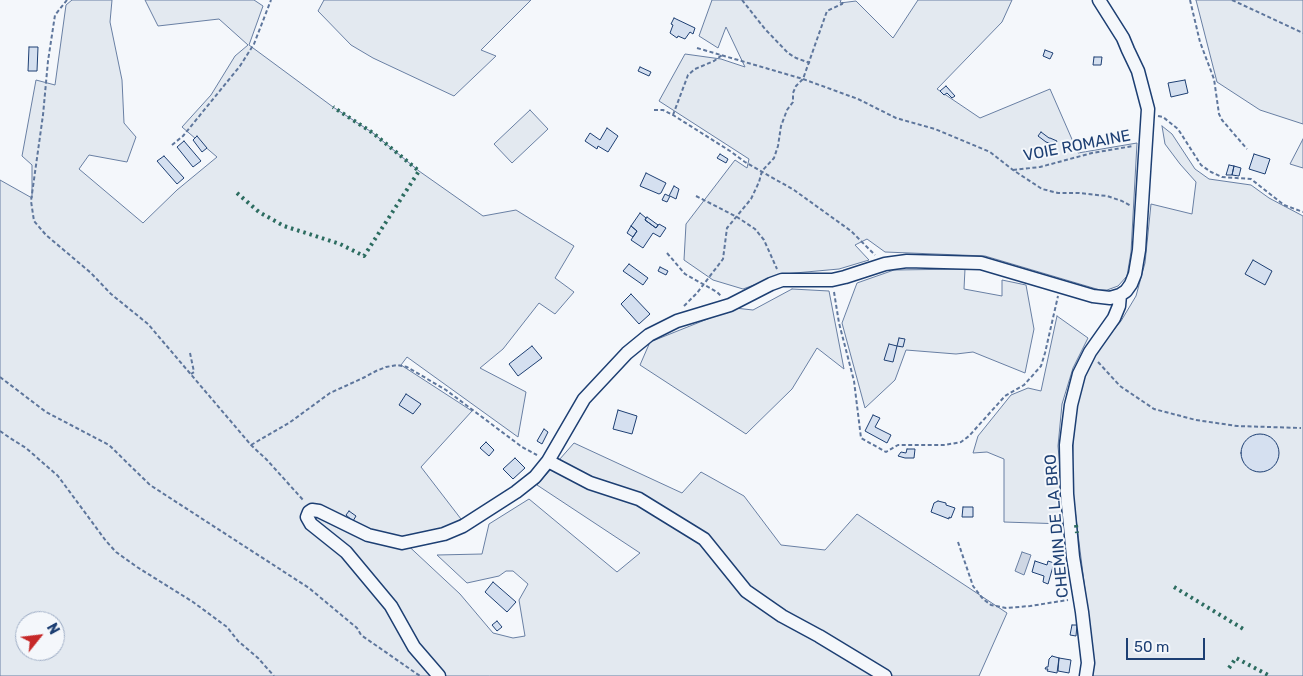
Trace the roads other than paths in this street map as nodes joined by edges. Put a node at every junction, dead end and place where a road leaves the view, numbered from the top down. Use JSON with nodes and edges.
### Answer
{"nodes":[{"id":1,"x":1100,"y":0,"type":"edge"},
{"id":2,"x":1120,"y":295,"type":"junction"},
{"id":3,"x":548,"y":462,"type":"junction"},
{"id":4,"x":439,"y":676,"type":"edge"},
{"id":5,"x":885,"y":676,"type":"edge"},
{"id":6,"x":1086,"y":676,"type":"edge"}],
"edges":[{"from":1,"to":2,"type":"street"},
{"from":2,"to":3,"type":"street"},
{"from":2,"to":6,"type":"street","name":"CHEMIN DE LA BRO"},
{"from":3,"to":4,"type":"street"},
{"from":3,"to":5,"type":"street"}]}
